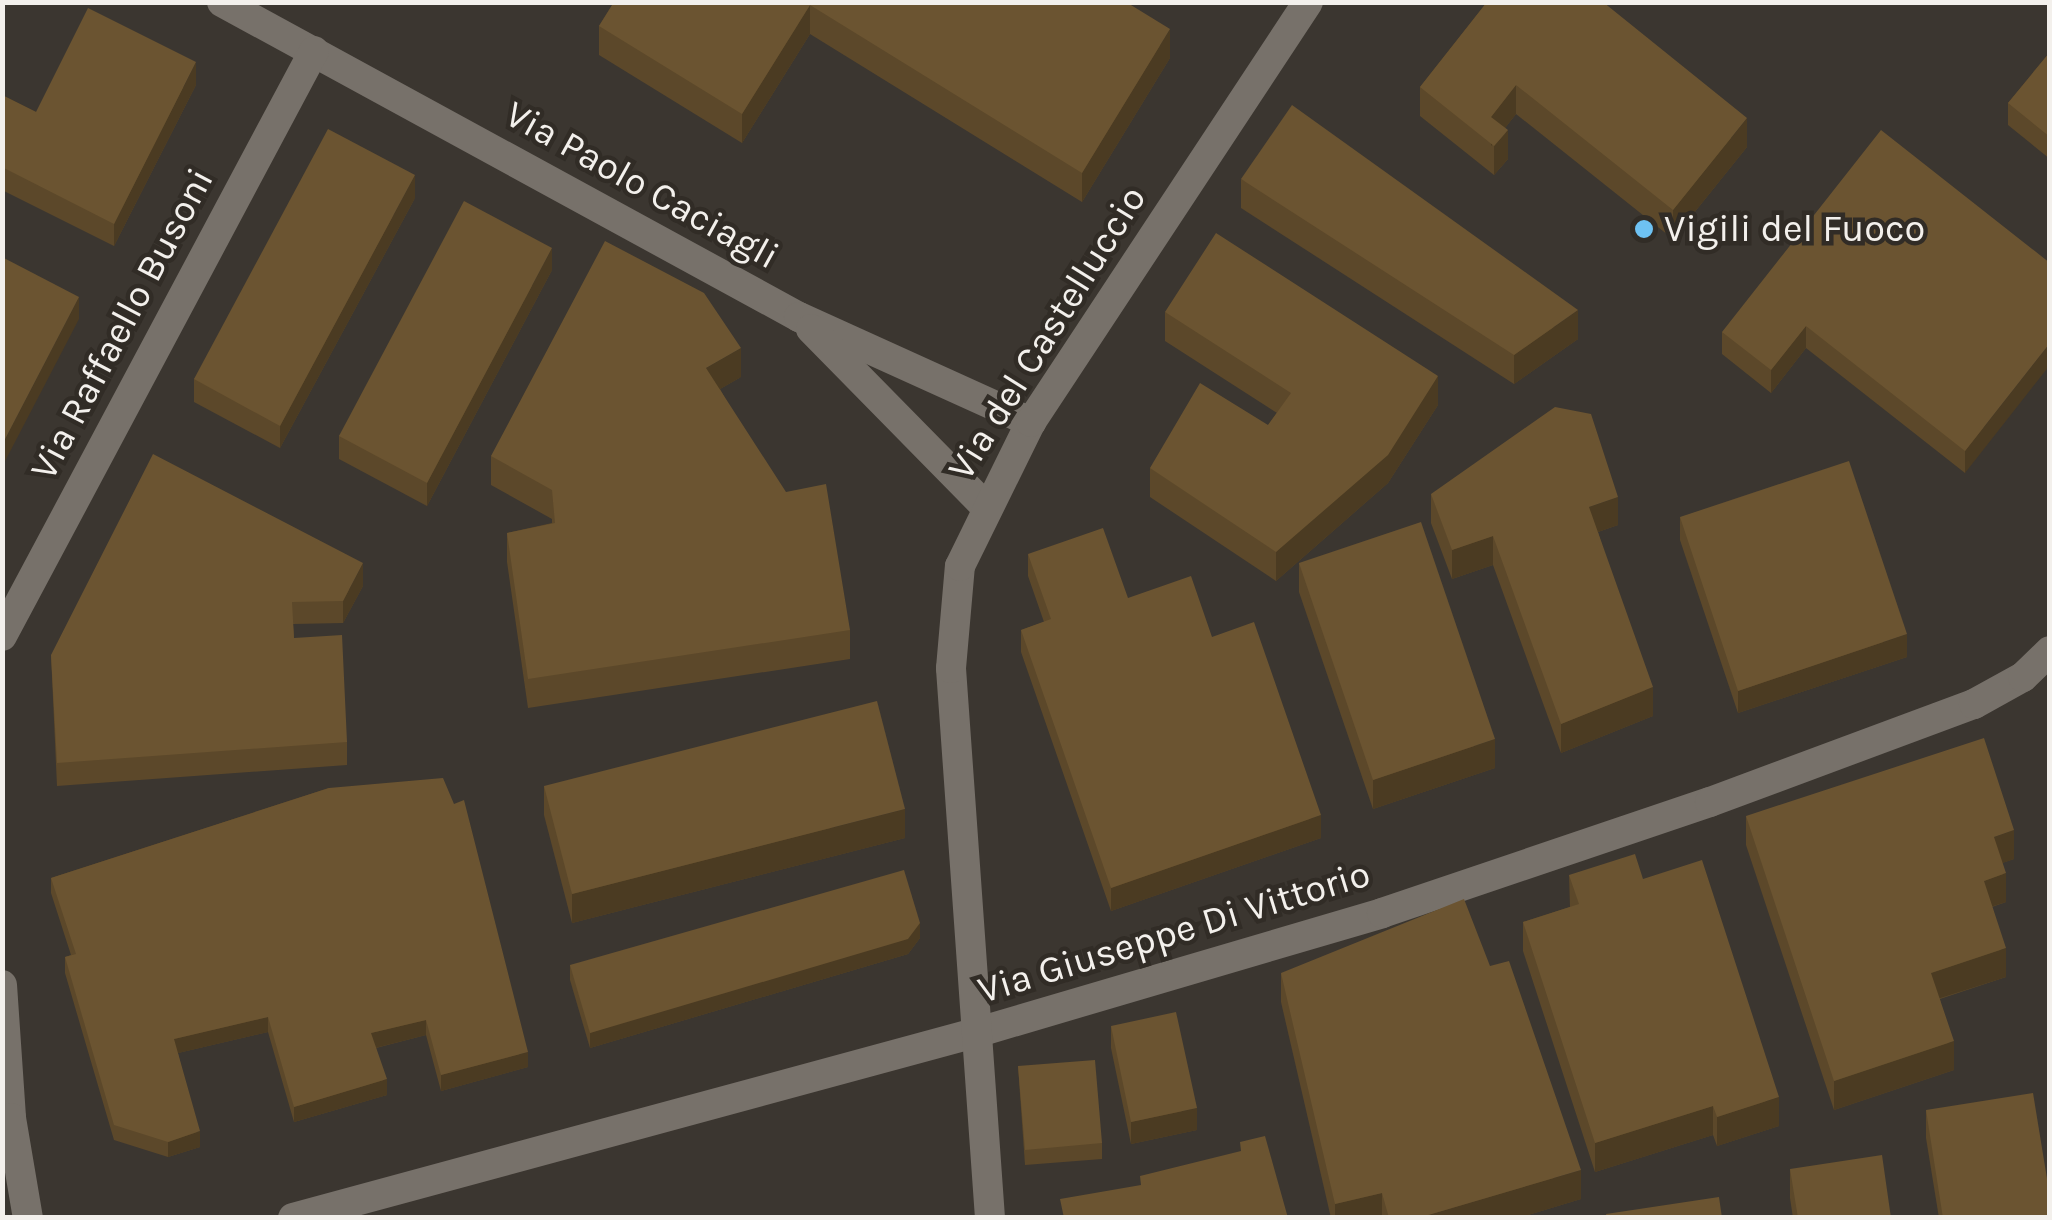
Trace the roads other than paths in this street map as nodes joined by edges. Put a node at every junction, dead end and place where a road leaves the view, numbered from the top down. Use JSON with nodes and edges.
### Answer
{"nodes":[{"id":1,"x":222,"y":2,"type":"edge"},
{"id":2,"x":1301,"y":5,"type":"edge"},
{"id":3,"x":314,"y":52,"type":"junction"},
{"id":4,"x":799,"y":316,"type":"junction"},
{"id":5,"x":1031,"y":422,"type":"junction"},
{"id":6,"x":985,"y":506,"type":"junction"},
{"id":7,"x":2,"y":636,"type":"edge"},
{"id":8,"x":2047,"y":659,"type":"edge"},
{"id":9,"x":2,"y":985,"type":"edge"},
{"id":10,"x":982,"y":1031,"type":"junction"},
{"id":11,"x":28,"y":1218,"type":"edge"},
{"id":12,"x":293,"y":1218,"type":"edge"},
{"id":13,"x":990,"y":1218,"type":"edge"}],
"edges":[{"from":1,"to":3,"type":"street","name":"Via Paolo Caciagli"},
{"from":2,"to":5,"type":"street","name":"Via del Castelluccio"},
{"from":3,"to":4,"type":"street","name":"Via Paolo Caciagli"},
{"from":3,"to":7,"type":"street","name":"Via Raffaello Busoni"},
{"from":4,"to":5,"type":"street","name":"Via Paolo Caciagli"},
{"from":4,"to":6,"type":"street"},
{"from":5,"to":6,"type":"street","name":"Via del Castelluccio"},
{"from":6,"to":10,"type":"street","name":"Via del Castelluccio"},
{"from":8,"to":10,"type":"street","name":"Via Giuseppe Di Vittorio"},
{"from":9,"to":11,"type":"street"},
{"from":10,"to":12,"type":"street","name":"Via Giuseppe Di Vittorio"},
{"from":10,"to":13,"type":"street","name":"Via del Castelluccio"}]}
